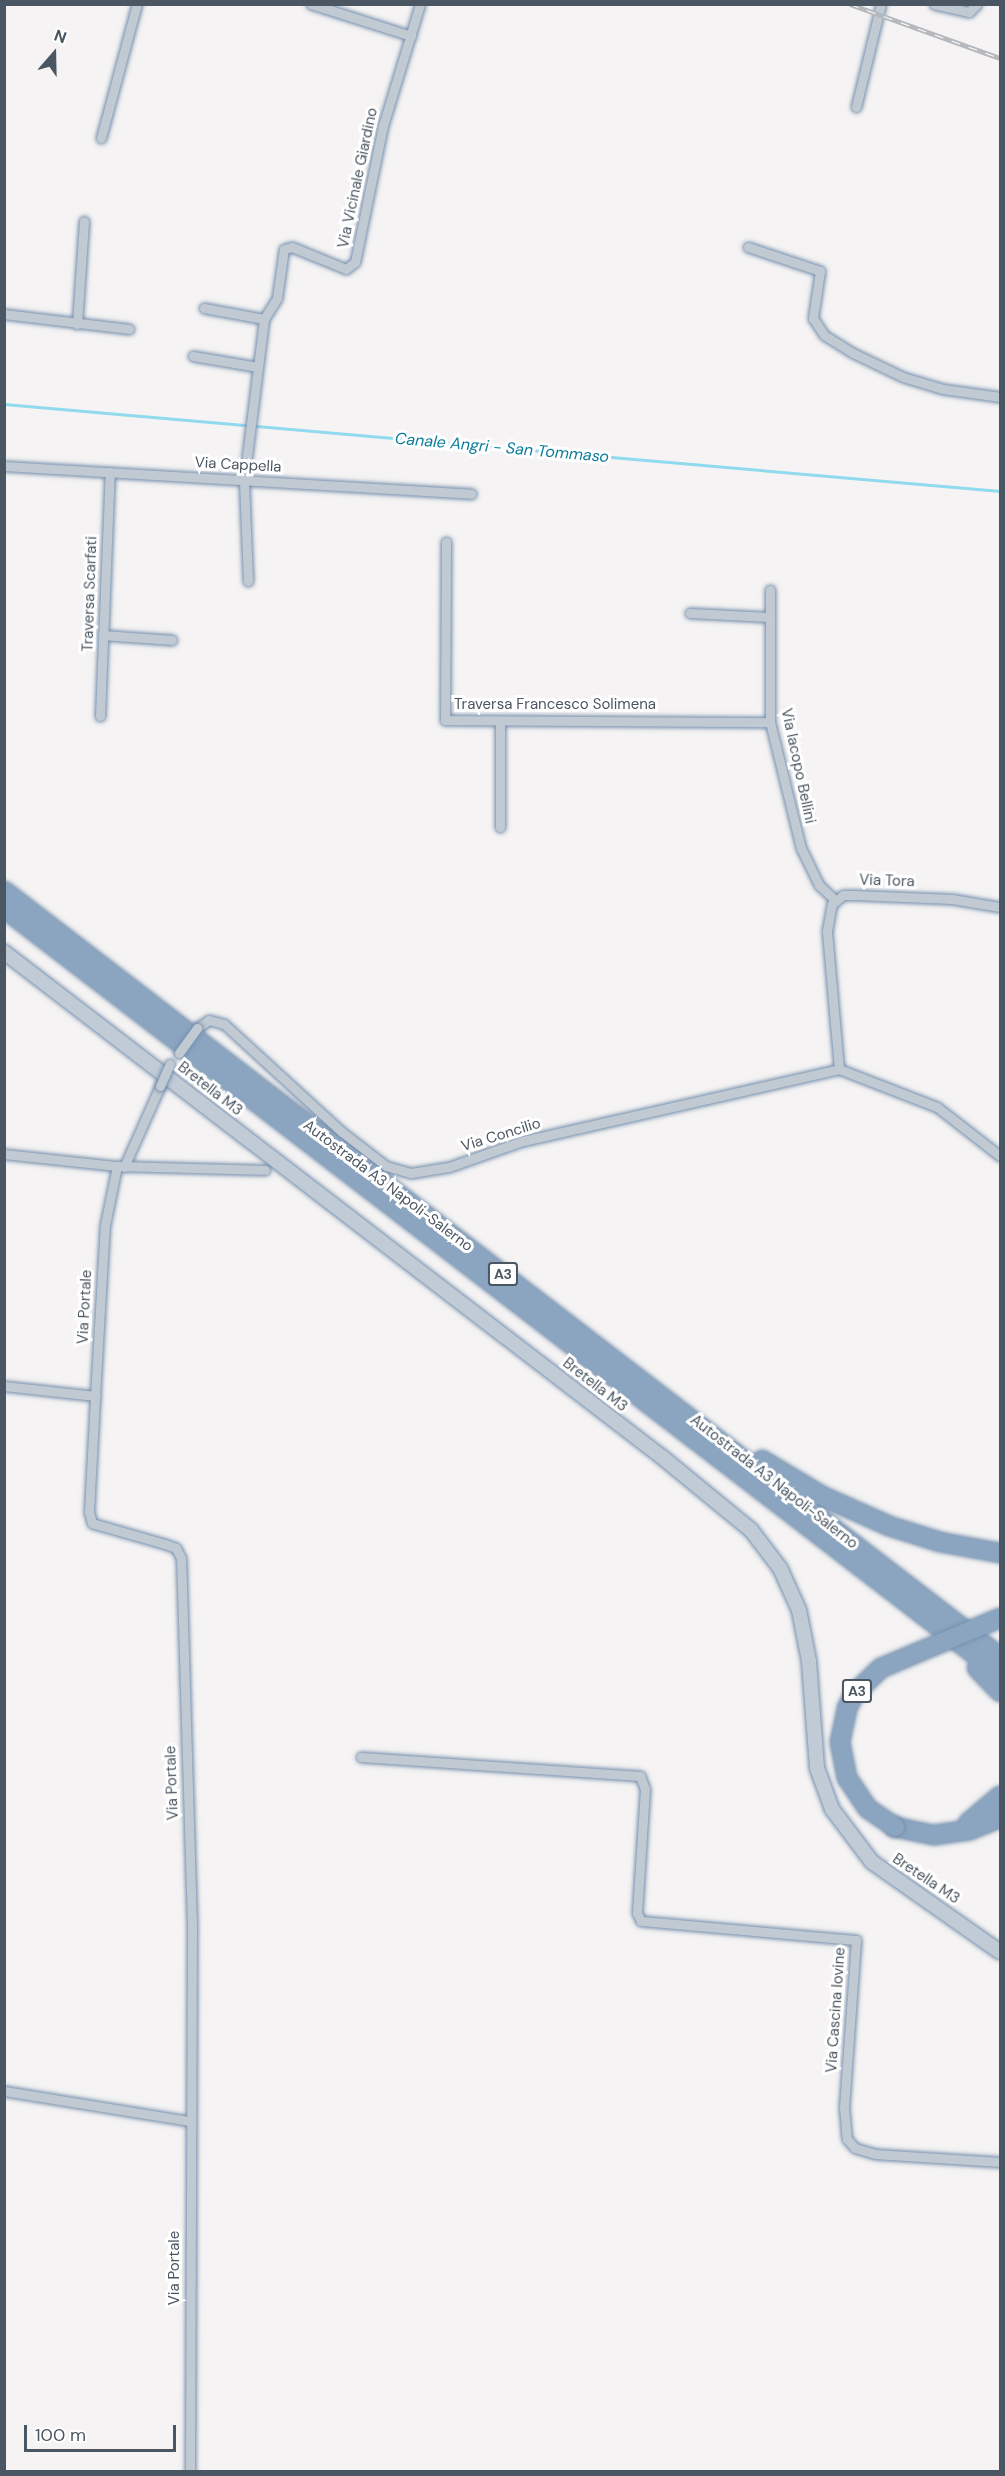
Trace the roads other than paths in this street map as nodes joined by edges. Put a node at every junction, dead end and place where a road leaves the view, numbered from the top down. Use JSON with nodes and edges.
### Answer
{"nodes":[{"id":1,"x":137,"y":4,"type":"edge"},
{"id":2,"x":311,"y":4,"type":"edge"},
{"id":3,"x":420,"y":4,"type":"edge"},
{"id":4,"x":881,"y":4,"type":"edge"},
{"id":5,"x":934,"y":4,"type":"edge"},
{"id":6,"x":977,"y":4,"type":"edge"},
{"id":7,"x":411,"y":36,"type":"junction"},
{"id":8,"x":856,"y":107,"type":"dead end"},
{"id":9,"x":101,"y":138,"type":"dead end"},
{"id":10,"x":84,"y":221,"type":"dead end"},
{"id":11,"x":748,"y":247,"type":"dead end"},
{"id":12,"x":204,"y":308,"type":"dead end"},
{"id":13,"x":4,"y":314,"type":"edge"},
{"id":14,"x":264,"y":318,"type":"junction"},
{"id":15,"x":77,"y":324,"type":"junction"},
{"id":16,"x":129,"y":329,"type":"dead end"},
{"id":17,"x":193,"y":356,"type":"dead end"},
{"id":18,"x":258,"y":367,"type":"junction"},
{"id":19,"x":1000,"y":397,"type":"edge"},
{"id":20,"x":4,"y":466,"type":"edge"},
{"id":21,"x":110,"y":472,"type":"junction"},
{"id":22,"x":244,"y":480,"type":"junction"},
{"id":23,"x":471,"y":494,"type":"dead end"},
{"id":24,"x":446,"y":542,"type":"dead end"},
{"id":25,"x":248,"y":581,"type":"dead end"},
{"id":26,"x":770,"y":590,"type":"dead end"},
{"id":27,"x":690,"y":613,"type":"dead end"},
{"id":28,"x":769,"y":617,"type":"junction"},
{"id":29,"x":103,"y":635,"type":"junction"},
{"id":30,"x":172,"y":640,"type":"dead end"},
{"id":31,"x":100,"y":716,"type":"dead end"},
{"id":32,"x":500,"y":721,"type":"junction"},
{"id":33,"x":770,"y":722,"type":"junction"},
{"id":34,"x":500,"y":827,"type":"dead end"},
{"id":35,"x":4,"y":891,"type":"edge"},
{"id":36,"x":836,"y":901,"type":"junction"},
{"id":37,"x":1000,"y":907,"type":"edge"},
{"id":38,"x":4,"y":908,"type":"edge"},
{"id":39,"x":4,"y":952,"type":"edge"},
{"id":40,"x":838,"y":1069,"type":"junction"},
{"id":41,"x":4,"y":1154,"type":"edge"},
{"id":42,"x":1000,"y":1156,"type":"edge"},
{"id":43,"x":120,"y":1167,"type":"junction"},
{"id":44,"x":265,"y":1170,"type":"dead end"},
{"id":45,"x":596,"y":1346,"type":"junction"},
{"id":46,"x":4,"y":1386,"type":"edge"},
{"id":47,"x":95,"y":1396,"type":"junction"},
{"id":48,"x":1000,"y":1553,"type":"edge"},
{"id":49,"x":863,"y":1568,"type":"junction"},
{"id":50,"x":1000,"y":1618,"type":"edge"},
{"id":51,"x":1000,"y":1657,"type":"edge"},
{"id":52,"x":1000,"y":1674,"type":"edge"},
{"id":53,"x":1000,"y":1692,"type":"edge"},
{"id":54,"x":361,"y":1757,"type":"dead end"},
{"id":55,"x":1000,"y":1796,"type":"edge"},
{"id":56,"x":1000,"y":1818,"type":"edge"},
{"id":57,"x":951,"y":1832,"type":"junction"},
{"id":58,"x":1000,"y":1952,"type":"edge"},
{"id":59,"x":4,"y":2091,"type":"edge"},
{"id":60,"x":189,"y":2121,"type":"junction"},
{"id":61,"x":1000,"y":2162,"type":"edge"},
{"id":62,"x":190,"y":2472,"type":"edge"}],
"edges":[{"from":1,"to":9,"type":"street"},
{"from":2,"to":7,"type":"street"},
{"from":3,"to":7,"type":"street","name":"Via Vicinale Giardino"},
{"from":4,"to":8,"type":"street"},
{"from":5,"to":6,"type":"street"},
{"from":7,"to":14,"type":"street","name":"Via Vicinale Giardino"},
{"from":10,"to":15,"type":"street"},
{"from":11,"to":19,"type":"street"},
{"from":12,"to":14,"type":"street"},
{"from":13,"to":15,"type":"street"},
{"from":14,"to":18,"type":"street","name":"Via Vicinale Giardino"},
{"from":15,"to":16,"type":"street"},
{"from":17,"to":18,"type":"street"},
{"from":18,"to":22,"type":"street","name":"Via Vicinale Giardino"},
{"from":20,"to":21,"type":"street","name":"Via Cappella"},
{"from":21,"to":22,"type":"street","name":"Via Cappella"},
{"from":21,"to":29,"type":"street","name":"Traversa Scarfati"},
{"from":22,"to":23,"type":"street","name":"Via Cappella"},
{"from":22,"to":25,"type":"street","name":"Via Vicinale Giardino"},
{"from":24,"to":32,"type":"street","name":"Traversa Francesco Solimena"},
{"from":26,"to":28,"type":"street","name":"Via Iacopo Bellini"},
{"from":27,"to":28,"type":"street"},
{"from":28,"to":33,"type":"street","name":"Via Iacopo Bellini"},
{"from":29,"to":30,"type":"street"},
{"from":29,"to":31,"type":"street","name":"Traversa Scarfati"},
{"from":32,"to":33,"type":"street","name":"Traversa Francesco Solimena"},
{"from":32,"to":34,"type":"street"},
{"from":33,"to":36,"type":"street","name":"Via Iacopo Bellini"},
{"from":35,"to":45,"type":"highway","name":"Autostrada A3 Napoli-Salerno","number":"A3"},
{"from":36,"to":37,"type":"street","name":"Via Tora"},
{"from":36,"to":40,"type":"street"},
{"from":38,"to":49,"type":"highway","name":"Autostrada A3 Napoli-Salerno","number":"A3"},
{"from":39,"to":58,"type":"street","name":"Bretella M3"},
{"from":40,"to":42,"type":"street"},
{"from":40,"to":43,"type":"street","name":"Via Concilio","bridge":true},
{"from":41,"to":43,"type":"street"},
{"from":43,"to":44,"type":"street"},
{"from":43,"to":47,"type":"street","name":"Via Portale"},
{"from":45,"to":48,"type":"highway","number":"A3"},
{"from":45,"to":51,"type":"highway","name":"Autostrada A3 Napoli-Salerno","number":"A3"},
{"from":46,"to":47,"type":"street"},
{"from":47,"to":60,"type":"street","name":"Via Portale"},
{"from":49,"to":52,"type":"highway","name":"Autostrada A3 Napoli-Salerno","number":"A3"},
{"from":49,"to":53,"type":"highway","number":"A3"},
{"from":50,"to":57,"type":"highway","number":"A3","bridge":true},
{"from":54,"to":61,"type":"street","name":"Via Cascina Iovine"},
{"from":55,"to":57,"type":"highway","number":"A3"},
{"from":56,"to":57,"type":"highway","number":"A3"},
{"from":59,"to":60,"type":"street"},
{"from":60,"to":62,"type":"street","name":"Via Portale"}]}
